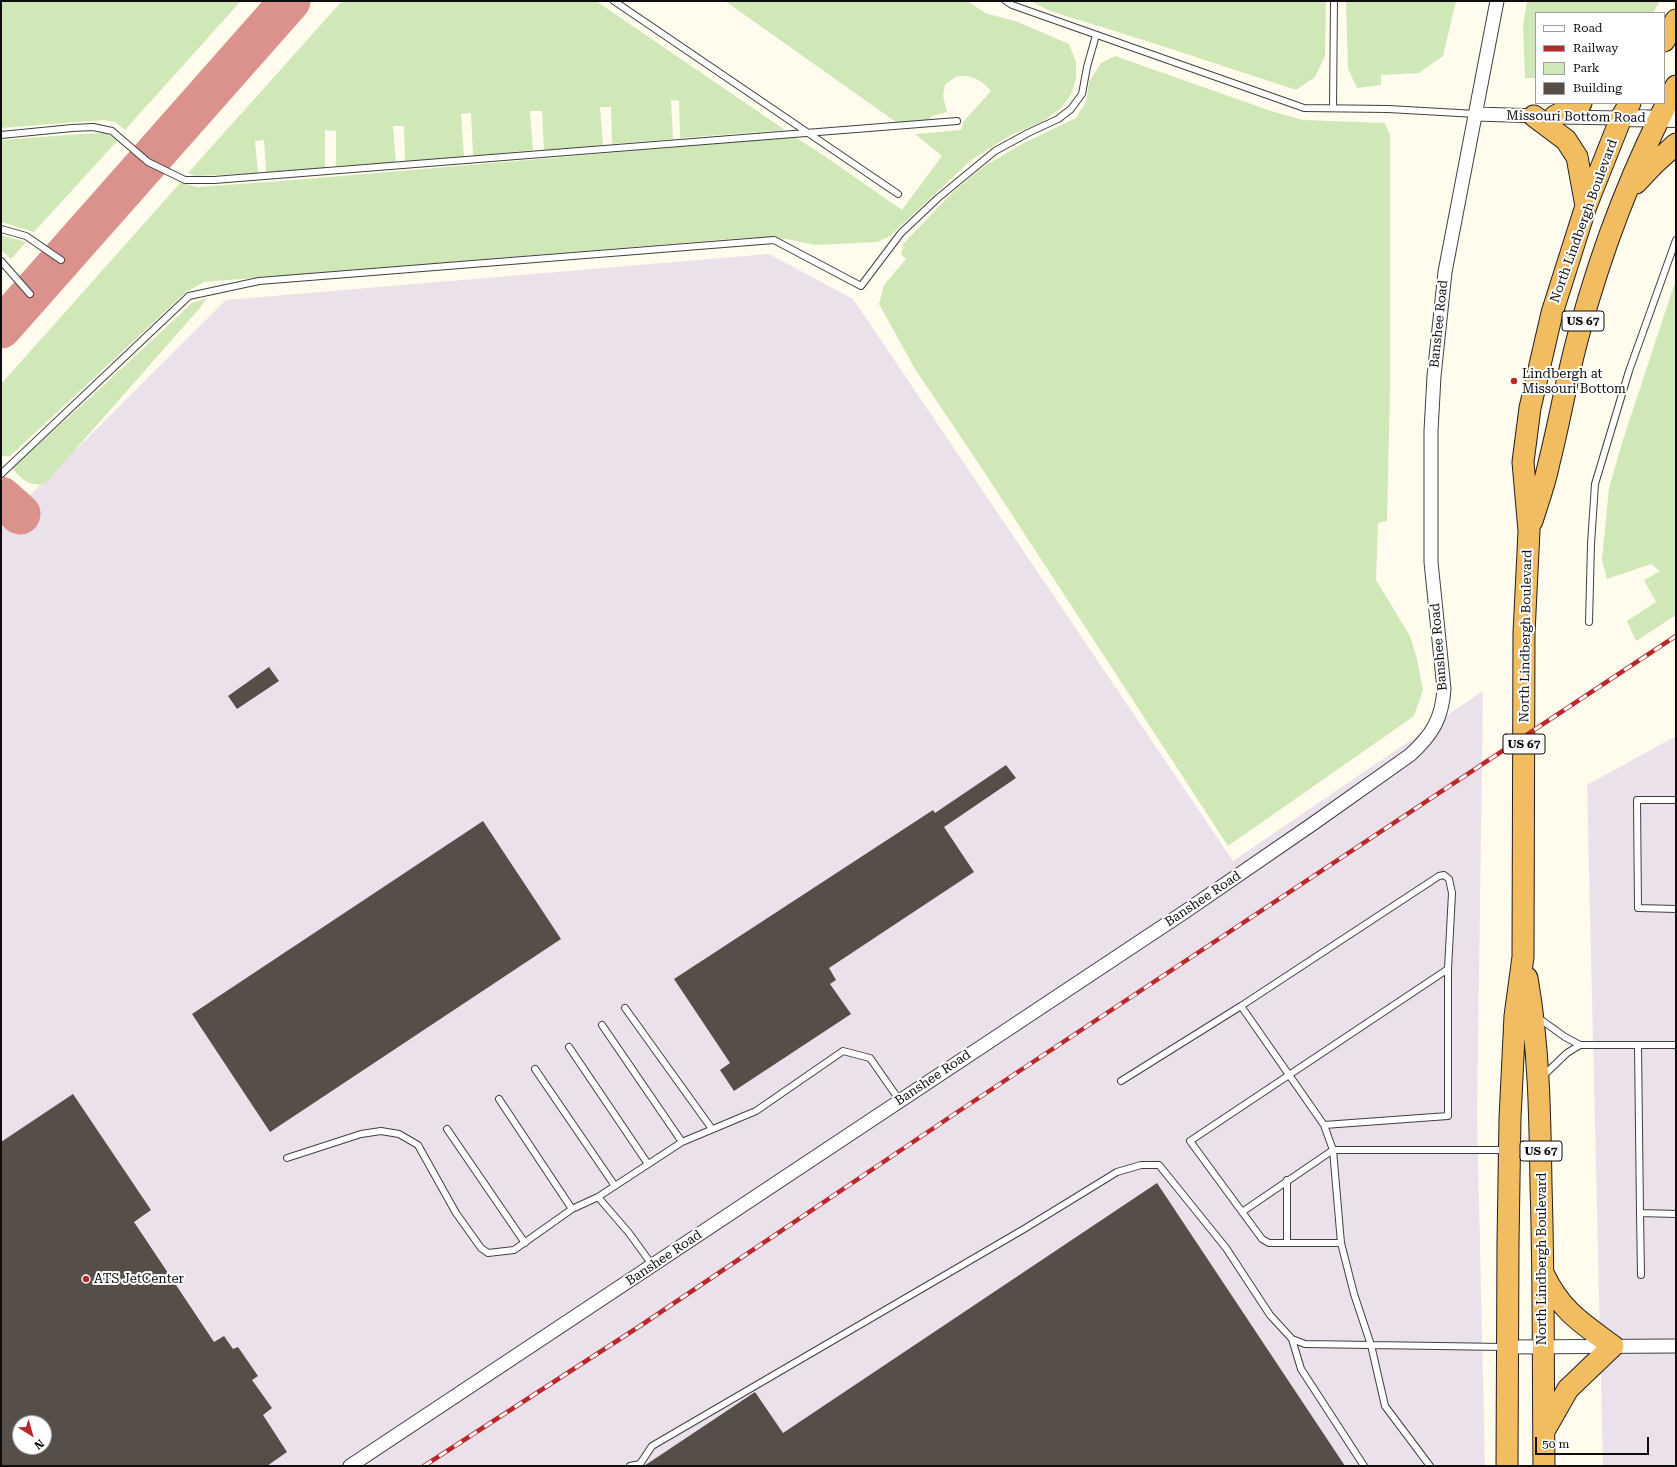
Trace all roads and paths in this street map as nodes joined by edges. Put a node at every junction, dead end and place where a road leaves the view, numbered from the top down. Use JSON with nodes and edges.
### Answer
{"nodes":[{"id":1,"x":614,"y":1,"type":"edge"},
{"id":2,"x":1006,"y":1,"type":"edge"},
{"id":3,"x":1334,"y":1,"type":"edge"},
{"id":4,"x":1497,"y":1,"type":"edge"},
{"id":5,"x":1676,"y":20,"type":"edge"},
{"id":6,"x":1096,"y":34,"type":"junction"},
{"id":7,"x":1665,"y":39,"type":"edge"},
{"id":8,"x":1676,"y":86,"type":"edge"},
{"id":9,"x":1579,"y":104,"type":"edge"},
{"id":10,"x":1333,"y":108,"type":"junction"},
{"id":11,"x":1625,"y":110,"type":"edge"},
{"id":12,"x":1476,"y":114,"type":"junction"},
{"id":13,"x":1534,"y":116,"type":"junction"},
{"id":14,"x":1555,"y":116,"type":"junction"},
{"id":15,"x":1667,"y":119,"type":"edge"},
{"id":16,"x":957,"y":121,"type":"dead end"},
{"id":17,"x":808,"y":134,"type":"junction"},
{"id":18,"x":1,"y":135,"type":"edge"},
{"id":19,"x":1676,"y":144,"type":"edge"},
{"id":20,"x":898,"y":194,"type":"dead end"},
{"id":21,"x":1625,"y":196,"type":"junction"},
{"id":22,"x":1586,"y":206,"type":"junction"},
{"id":23,"x":1,"y":229,"type":"edge"},
{"id":24,"x":1676,"y":240,"type":"edge"},
{"id":25,"x":60,"y":260,"type":"dead end"},
{"id":26,"x":1,"y":261,"type":"edge"},
{"id":27,"x":30,"y":294,"type":"dead end"},
{"id":28,"x":1,"y":474,"type":"edge"},
{"id":29,"x":1529,"y":531,"type":"junction"},
{"id":30,"x":1589,"y":622,"type":"dead end"},
{"id":31,"x":1676,"y":800,"type":"edge"},
{"id":32,"x":1676,"y":909,"type":"edge"},
{"id":33,"x":1523,"y":957,"type":"junction"},
{"id":34,"x":1448,"y":969,"type":"junction"},
{"id":35,"x":1241,"y":1006,"type":"junction"},
{"id":36,"x":625,"y":1008,"type":"dead end"},
{"id":37,"x":1533,"y":1013,"type":"junction"},
{"id":38,"x":602,"y":1025,"type":"dead end"},
{"id":39,"x":1580,"y":1045,"type":"junction"},
{"id":40,"x":1638,"y":1045,"type":"junction"},
{"id":41,"x":1676,"y":1045,"type":"edge"},
{"id":42,"x":569,"y":1047,"type":"dead end"},
{"id":43,"x":535,"y":1069,"type":"dead end"},
{"id":44,"x":1288,"y":1075,"type":"junction"},
{"id":45,"x":1122,"y":1081,"type":"dead end"},
{"id":46,"x":1538,"y":1081,"type":"junction"},
{"id":47,"x":499,"y":1099,"type":"dead end"},
{"id":48,"x":900,"y":1101,"type":"junction"},
{"id":49,"x":1324,"y":1125,"type":"junction"},
{"id":50,"x":447,"y":1129,"type":"dead end"},
{"id":51,"x":712,"y":1129,"type":"junction"},
{"id":52,"x":682,"y":1142,"type":"junction"},
{"id":53,"x":1333,"y":1150,"type":"junction"},
{"id":54,"x":1509,"y":1150,"type":"junction"},
{"id":55,"x":286,"y":1158,"type":"dead end"},
{"id":56,"x":648,"y":1164,"type":"junction"},
{"id":57,"x":1287,"y":1180,"type":"junction"},
{"id":58,"x":616,"y":1186,"type":"junction"},
{"id":59,"x":598,"y":1197,"type":"junction"},
{"id":60,"x":572,"y":1209,"type":"junction"},
{"id":61,"x":1242,"y":1212,"type":"junction"},
{"id":62,"x":1640,"y":1213,"type":"junction"},
{"id":63,"x":1676,"y":1214,"type":"edge"},
{"id":64,"x":525,"y":1243,"type":"junction"},
{"id":65,"x":1287,"y":1243,"type":"junction"},
{"id":66,"x":1341,"y":1243,"type":"junction"},
{"id":67,"x":653,"y":1266,"type":"junction"},
{"id":68,"x":1543,"y":1273,"type":"junction"},
{"id":69,"x":1641,"y":1275,"type":"dead end"},
{"id":70,"x":1292,"y":1338,"type":"junction"},
{"id":71,"x":1371,"y":1345,"type":"junction"},
{"id":72,"x":1542,"y":1346,"type":"junction"},
{"id":73,"x":1613,"y":1346,"type":"junction"},
{"id":74,"x":1676,"y":1346,"type":"edge"},
{"id":75,"x":1509,"y":1347,"type":"junction"},
{"id":76,"x":1544,"y":1432,"type":"junction"},
{"id":77,"x":350,"y":1466,"type":"edge"},
{"id":78,"x":630,"y":1466,"type":"edge"},
{"id":79,"x":1364,"y":1466,"type":"edge"},
{"id":80,"x":1430,"y":1466,"type":"edge"},
{"id":81,"x":1508,"y":1466,"type":"edge"},
{"id":82,"x":1544,"y":1466,"type":"edge"}],
"edges":[{"from":1,"to":17,"type":"lane"},
{"from":2,"to":6,"type":"lane"},
{"from":3,"to":10,"type":"lane"},
{"from":4,"to":12,"type":"street","name":"Banshee Road"},
{"from":5,"to":7,"type":"highway"},
{"from":6,"to":10,"type":"lane"},
{"from":6,"to":28,"type":"lane"},
{"from":8,"to":15,"type":"highway","name":"North Lindbergh Boulevard","number":"US 67"},
{"from":9,"to":14,"type":"highway"},
{"from":10,"to":12,"type":"lane"},
{"from":11,"to":14,"type":"street","name":"Missouri Bottom Road"},
{"from":11,"to":15,"type":"street","name":"Missouri Bottom Road"},
{"from":11,"to":22,"type":"highway","name":"North Lindbergh Boulevard","number":"US 67"},
{"from":12,"to":13,"type":"street","name":"Missouri Bottom Road"},
{"from":12,"to":48,"type":"street","name":"Banshee Road"},
{"from":13,"to":14,"type":"street","name":"Missouri Bottom Road"},
{"from":13,"to":22,"type":"highway"},
{"from":15,"to":21,"type":"highway","name":"North Lindbergh Boulevard","number":"US 67"},
{"from":16,"to":17,"type":"lane"},
{"from":17,"to":18,"type":"lane"},
{"from":17,"to":20,"type":"lane"},
{"from":19,"to":21,"type":"highway"},
{"from":21,"to":29,"type":"highway","name":"North Lindbergh Boulevard","number":"US 67"},
{"from":22,"to":29,"type":"highway","name":"North Lindbergh Boulevard","number":"US 67"},
{"from":23,"to":25,"type":"lane"},
{"from":24,"to":30,"type":"lane"},
{"from":26,"to":27,"type":"lane"},
{"from":29,"to":33,"type":"highway","name":"North Lindbergh Boulevard","number":"US 67"},
{"from":31,"to":32,"type":"lane"},
{"from":33,"to":37,"type":"highway","name":"North Lindbergh Boulevard","number":"US 67"},
{"from":33,"to":54,"type":"highway","name":"North Lindbergh Boulevard","number":"US 67"},
{"from":34,"to":35,"type":"lane"},
{"from":34,"to":44,"type":"lane"},
{"from":34,"to":49,"type":"lane"},
{"from":35,"to":44,"type":"lane"},
{"from":35,"to":45,"type":"lane"},
{"from":36,"to":51,"type":"lane"},
{"from":37,"to":39,"type":"lane"},
{"from":37,"to":46,"type":"highway","name":"North Lindbergh Boulevard","number":"US 67"},
{"from":38,"to":52,"type":"lane"},
{"from":39,"to":40,"type":"lane"},
{"from":39,"to":46,"type":"lane"},
{"from":40,"to":41,"type":"lane"},
{"from":40,"to":62,"type":"lane"},
{"from":42,"to":56,"type":"lane"},
{"from":43,"to":58,"type":"lane"},
{"from":44,"to":49,"type":"lane"},
{"from":44,"to":61,"type":"lane"},
{"from":46,"to":68,"type":"highway","name":"North Lindbergh Boulevard","number":"US 67"},
{"from":47,"to":60,"type":"lane"},
{"from":48,"to":51,"type":"lane"},
{"from":48,"to":67,"type":"street","name":"Banshee Road"},
{"from":49,"to":53,"type":"lane"},
{"from":50,"to":64,"type":"lane"},
{"from":51,"to":52,"type":"lane"},
{"from":52,"to":56,"type":"lane"},
{"from":53,"to":54,"type":"lane"},
{"from":53,"to":57,"type":"lane"},
{"from":53,"to":66,"type":"lane"},
{"from":54,"to":75,"type":"highway","name":"North Lindbergh Boulevard","number":"US 67"},
{"from":55,"to":64,"type":"lane"},
{"from":56,"to":58,"type":"lane"},
{"from":57,"to":61,"type":"lane"},
{"from":57,"to":65,"type":"lane"},
{"from":58,"to":59,"type":"lane"},
{"from":59,"to":60,"type":"lane"},
{"from":59,"to":67,"type":"lane"},
{"from":60,"to":64,"type":"lane"},
{"from":61,"to":65,"type":"lane"},
{"from":62,"to":63,"type":"lane"},
{"from":62,"to":69,"type":"lane"},
{"from":65,"to":66,"type":"lane"},
{"from":66,"to":71,"type":"lane"},
{"from":67,"to":77,"type":"street","name":"Banshee Road"},
{"from":68,"to":72,"type":"highway","name":"North Lindbergh Boulevard","number":"US 67"},
{"from":68,"to":73,"type":"highway"},
{"from":70,"to":71,"type":"lane"},
{"from":70,"to":78,"type":"lane"},
{"from":70,"to":79,"type":"lane"},
{"from":71,"to":75,"type":"lane"},
{"from":71,"to":80,"type":"lane"},
{"from":72,"to":73,"type":"street"},
{"from":72,"to":75,"type":"street"},
{"from":72,"to":76,"type":"highway","name":"North Lindbergh Boulevard","number":"US 67"},
{"from":73,"to":74,"type":"street"},
{"from":73,"to":76,"type":"highway"},
{"from":75,"to":81,"type":"highway","name":"North Lindbergh Boulevard","number":"US 67"},
{"from":76,"to":82,"type":"highway","name":"North Lindbergh Boulevard","number":"US 67"}]}
